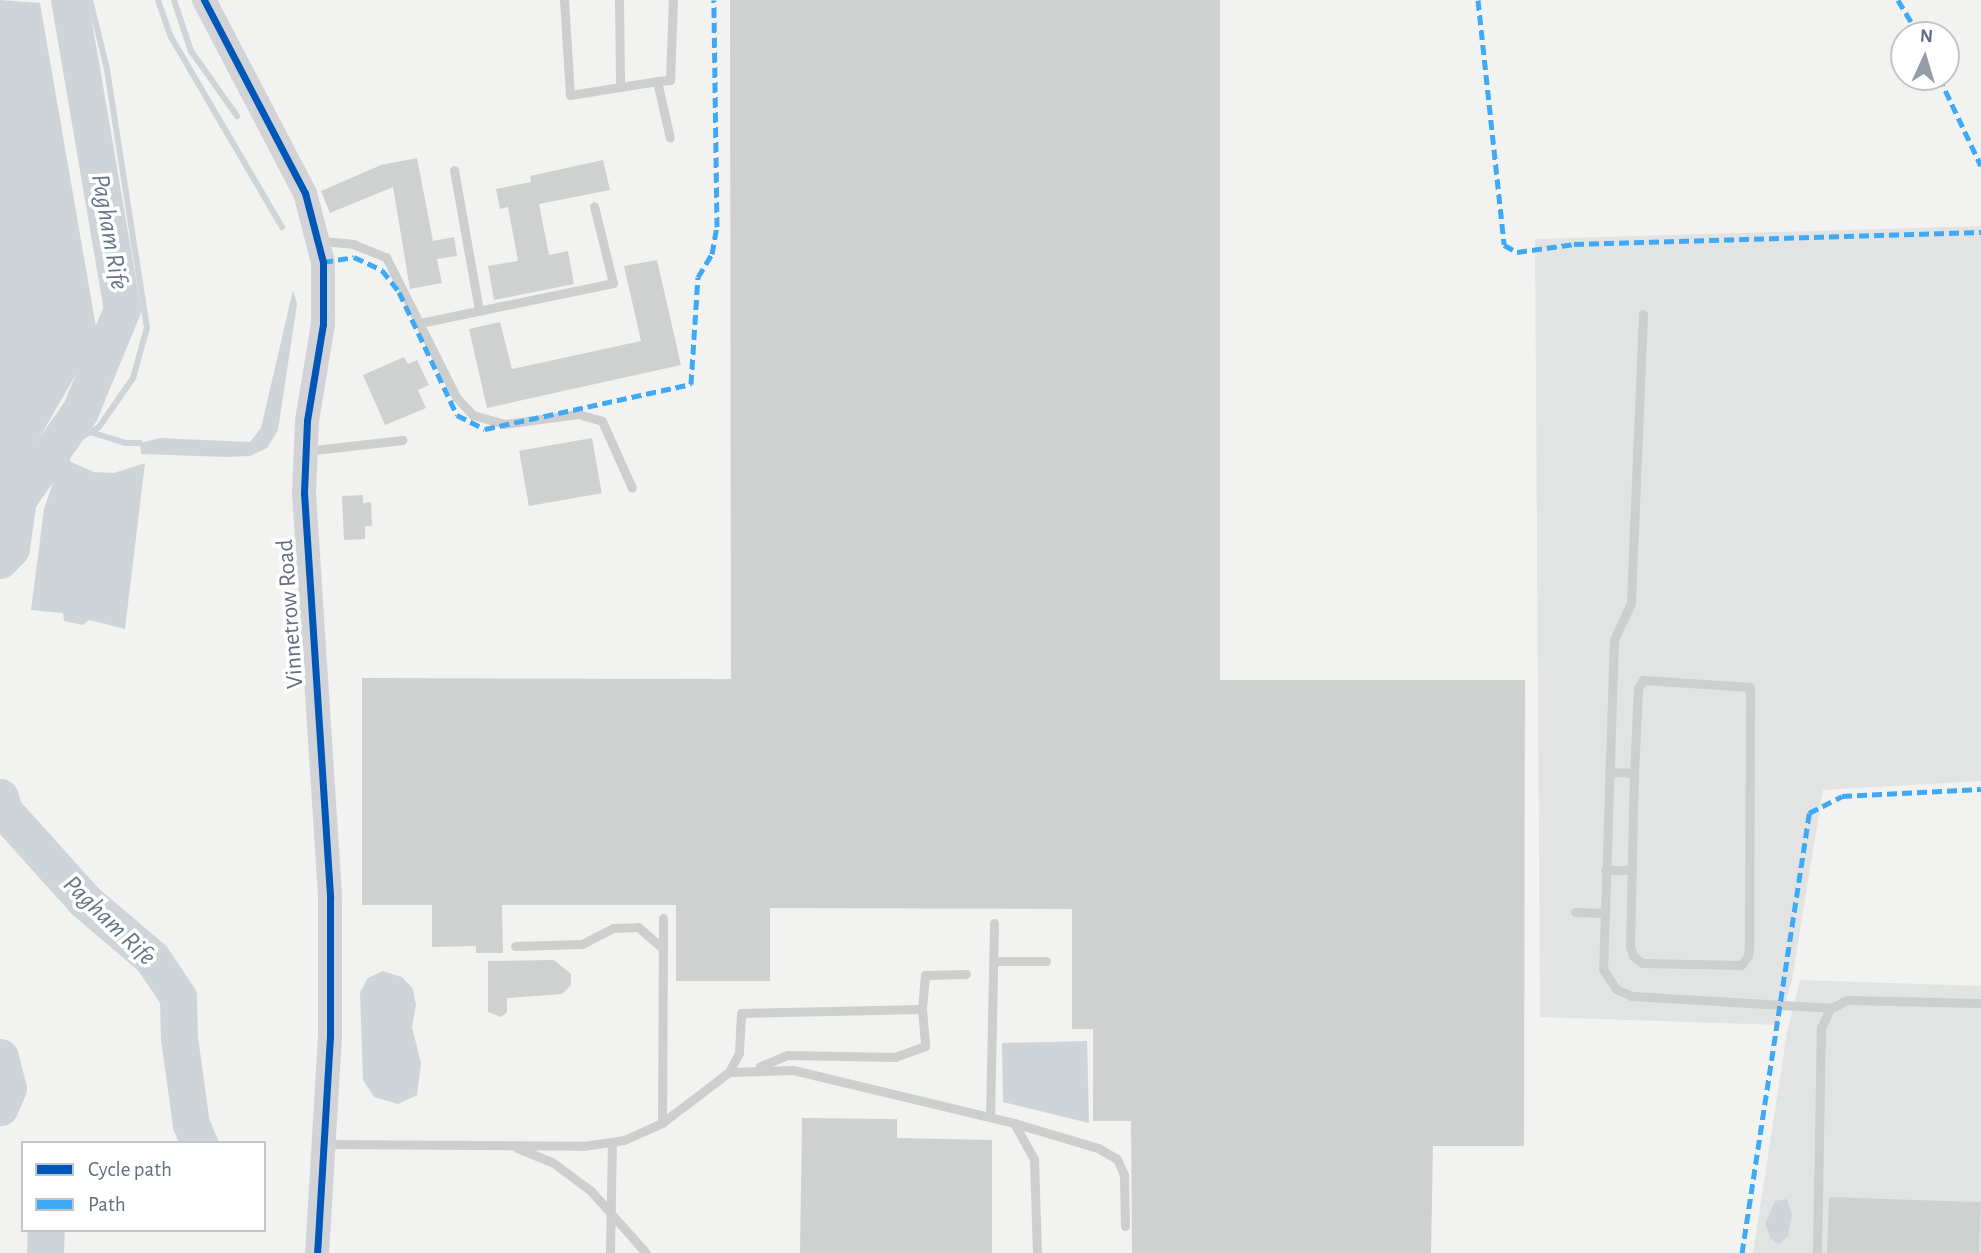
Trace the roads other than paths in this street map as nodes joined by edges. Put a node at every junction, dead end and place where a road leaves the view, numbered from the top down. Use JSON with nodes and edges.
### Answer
{"nodes":[{"id":1,"x":204,"y":0,"type":"edge"},
{"id":2,"x":564,"y":0,"type":"edge"},
{"id":3,"x":619,"y":0,"type":"edge"},
{"id":4,"x":673,"y":0,"type":"edge"},
{"id":5,"x":657,"y":81,"type":"junction"},
{"id":6,"x":620,"y":87,"type":"junction"},
{"id":7,"x":670,"y":138,"type":"dead end"},
{"id":8,"x":454,"y":170,"type":"dead end"},
{"id":9,"x":594,"y":206,"type":"dead end"},
{"id":10,"x":319,"y":241,"type":"junction"},
{"id":11,"x":479,"y":312,"type":"junction"},
{"id":12,"x":1643,"y":314,"type":"dead end"},
{"id":13,"x":420,"y":323,"type":"junction"},
{"id":14,"x":402,"y":440,"type":"dead end"},
{"id":15,"x":304,"y":451,"type":"junction"},
{"id":16,"x":632,"y":488,"type":"dead end"},
{"id":17,"x":1609,"y":772,"type":"junction"},
{"id":18,"x":1634,"y":773,"type":"junction"},
{"id":19,"x":1605,"y":870,"type":"junction"},
{"id":20,"x":1632,"y":870,"type":"junction"},
{"id":21,"x":1575,"y":912,"type":"dead end"},
{"id":22,"x":1604,"y":913,"type":"junction"},
{"id":23,"x":663,"y":918,"type":"dead end"},
{"id":24,"x":995,"y":923,"type":"dead end"},
{"id":25,"x":515,"y":946,"type":"dead end"},
{"id":26,"x":663,"y":948,"type":"junction"},
{"id":27,"x":994,"y":961,"type":"junction"},
{"id":28,"x":1046,"y":961,"type":"dead end"},
{"id":29,"x":966,"y":974,"type":"dead end"},
{"id":30,"x":1981,"y":1003,"type":"edge"},
{"id":31,"x":1832,"y":1008,"type":"junction"},
{"id":32,"x":922,"y":1009,"type":"junction"},
{"id":33,"x":757,"y":1068,"type":"junction"},
{"id":34,"x":729,"y":1072,"type":"junction"},
{"id":35,"x":990,"y":1117,"type":"junction"},
{"id":36,"x":662,"y":1123,"type":"junction"},
{"id":37,"x":1014,"y":1123,"type":"junction"},
{"id":38,"x":612,"y":1142,"type":"junction"},
{"id":39,"x":324,"y":1144,"type":"junction"},
{"id":40,"x":510,"y":1145,"type":"junction"},
{"id":41,"x":610,"y":1212,"type":"junction"},
{"id":42,"x":1125,"y":1226,"type":"dead end"},
{"id":43,"x":317,"y":1253,"type":"edge"},
{"id":44,"x":610,"y":1253,"type":"edge"},
{"id":45,"x":646,"y":1253,"type":"edge"},
{"id":46,"x":1037,"y":1253,"type":"edge"},
{"id":47,"x":1817,"y":1253,"type":"edge"}],
"edges":[{"from":1,"to":10,"type":"street","name":"Vinnetrow Road"},
{"from":2,"to":6,"type":"lane"},
{"from":3,"to":6,"type":"lane"},
{"from":4,"to":5,"type":"lane"},
{"from":5,"to":6,"type":"lane"},
{"from":5,"to":7,"type":"lane"},
{"from":8,"to":11,"type":"lane"},
{"from":9,"to":11,"type":"lane"},
{"from":10,"to":13,"type":"lane"},
{"from":10,"to":15,"type":"street","name":"Vinnetrow Road"},
{"from":11,"to":13,"type":"lane"},
{"from":12,"to":17,"type":"lane"},
{"from":13,"to":16,"type":"lane"},
{"from":14,"to":15,"type":"lane"},
{"from":15,"to":39,"type":"street","name":"Vinnetrow Road"},
{"from":17,"to":18,"type":"lane"},
{"from":17,"to":19,"type":"lane"},
{"from":18,"to":20,"type":"lane"},
{"from":18,"to":20,"type":"lane"},
{"from":19,"to":20,"type":"lane"},
{"from":19,"to":22,"type":"lane"},
{"from":21,"to":22,"type":"lane"},
{"from":22,"to":31,"type":"lane"},
{"from":23,"to":26,"type":"lane"},
{"from":24,"to":27,"type":"lane"},
{"from":25,"to":26,"type":"lane"},
{"from":26,"to":36,"type":"lane"},
{"from":27,"to":28,"type":"lane"},
{"from":27,"to":35,"type":"lane"},
{"from":29,"to":32,"type":"lane"},
{"from":30,"to":31,"type":"lane"},
{"from":31,"to":47,"type":"lane"},
{"from":32,"to":33,"type":"lane"},
{"from":32,"to":34,"type":"lane"},
{"from":33,"to":34,"type":"lane"},
{"from":33,"to":35,"type":"lane"},
{"from":34,"to":36,"type":"lane"},
{"from":35,"to":37,"type":"lane"},
{"from":36,"to":38,"type":"lane"},
{"from":37,"to":42,"type":"lane"},
{"from":37,"to":46,"type":"lane"},
{"from":38,"to":40,"type":"lane"},
{"from":38,"to":41,"type":"lane"},
{"from":39,"to":40,"type":"lane"},
{"from":39,"to":43,"type":"street","name":"Vinnetrow Road"},
{"from":40,"to":41,"type":"lane"},
{"from":41,"to":44,"type":"lane"},
{"from":41,"to":45,"type":"lane"}]}
